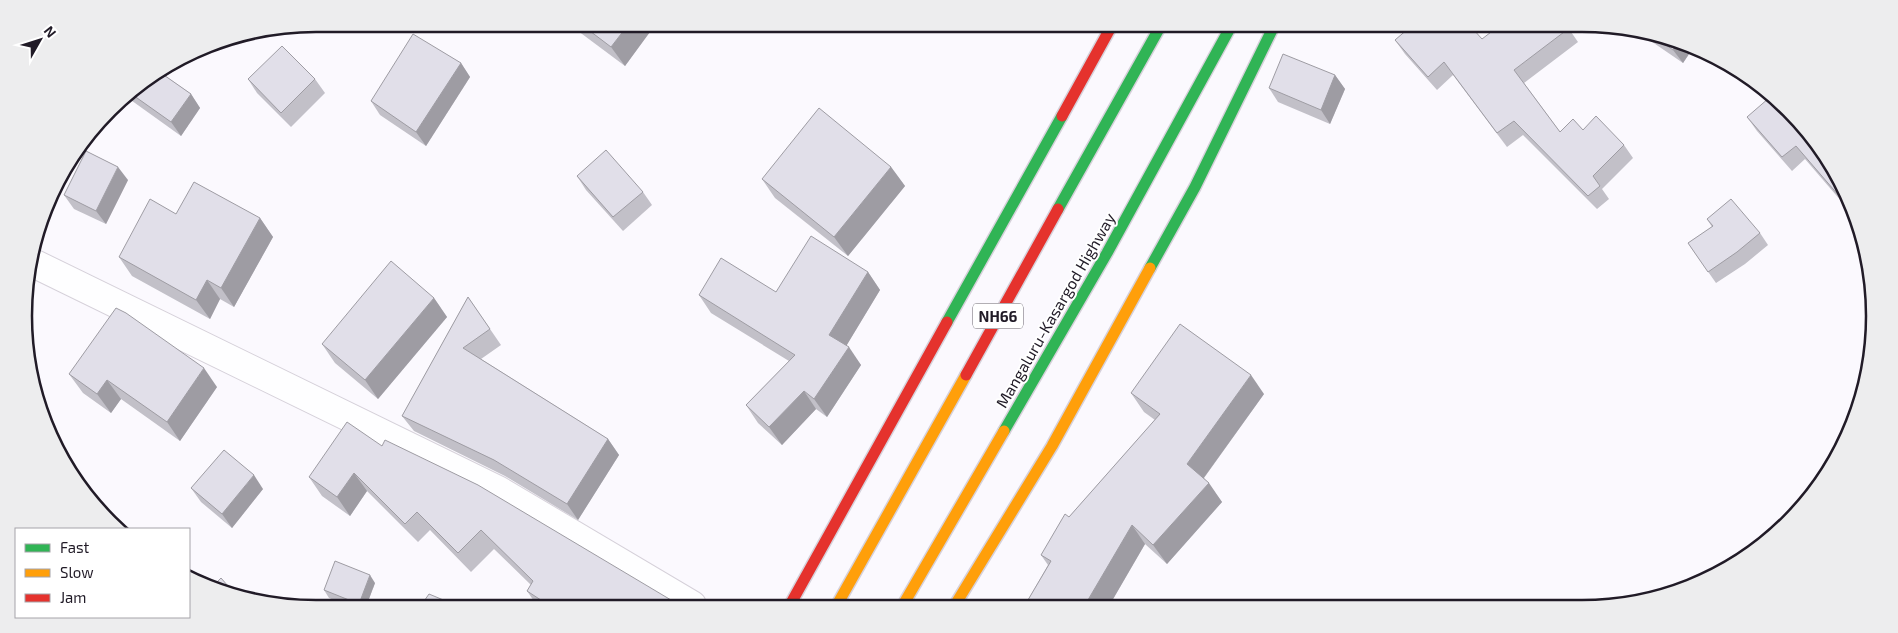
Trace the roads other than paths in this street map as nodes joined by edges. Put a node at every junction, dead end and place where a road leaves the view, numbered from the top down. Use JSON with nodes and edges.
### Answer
{"nodes":[{"id":1,"x":1108,"y":32,"type":"edge"},
{"id":2,"x":1157,"y":32,"type":"edge"},
{"id":3,"x":1228,"y":32,"type":"edge"},
{"id":4,"x":1271,"y":32,"type":"edge"},
{"id":5,"x":37,"y":265,"type":"edge"},
{"id":6,"x":684,"y":600,"type":"edge"},
{"id":7,"x":793,"y":600,"type":"edge"},
{"id":8,"x":840,"y":600,"type":"edge"},
{"id":9,"x":906,"y":600,"type":"edge"},
{"id":10,"x":958,"y":600,"type":"edge"}],
"edges":[{"from":1,"to":7,"type":"main road"},
{"from":2,"to":8,"type":"main road","number":"NH66"},
{"from":3,"to":9,"type":"main road","name":"Mangaluru-Kasargod Highway"},
{"from":4,"to":10,"type":"main road"},
{"from":5,"to":6,"type":"street"}]}
